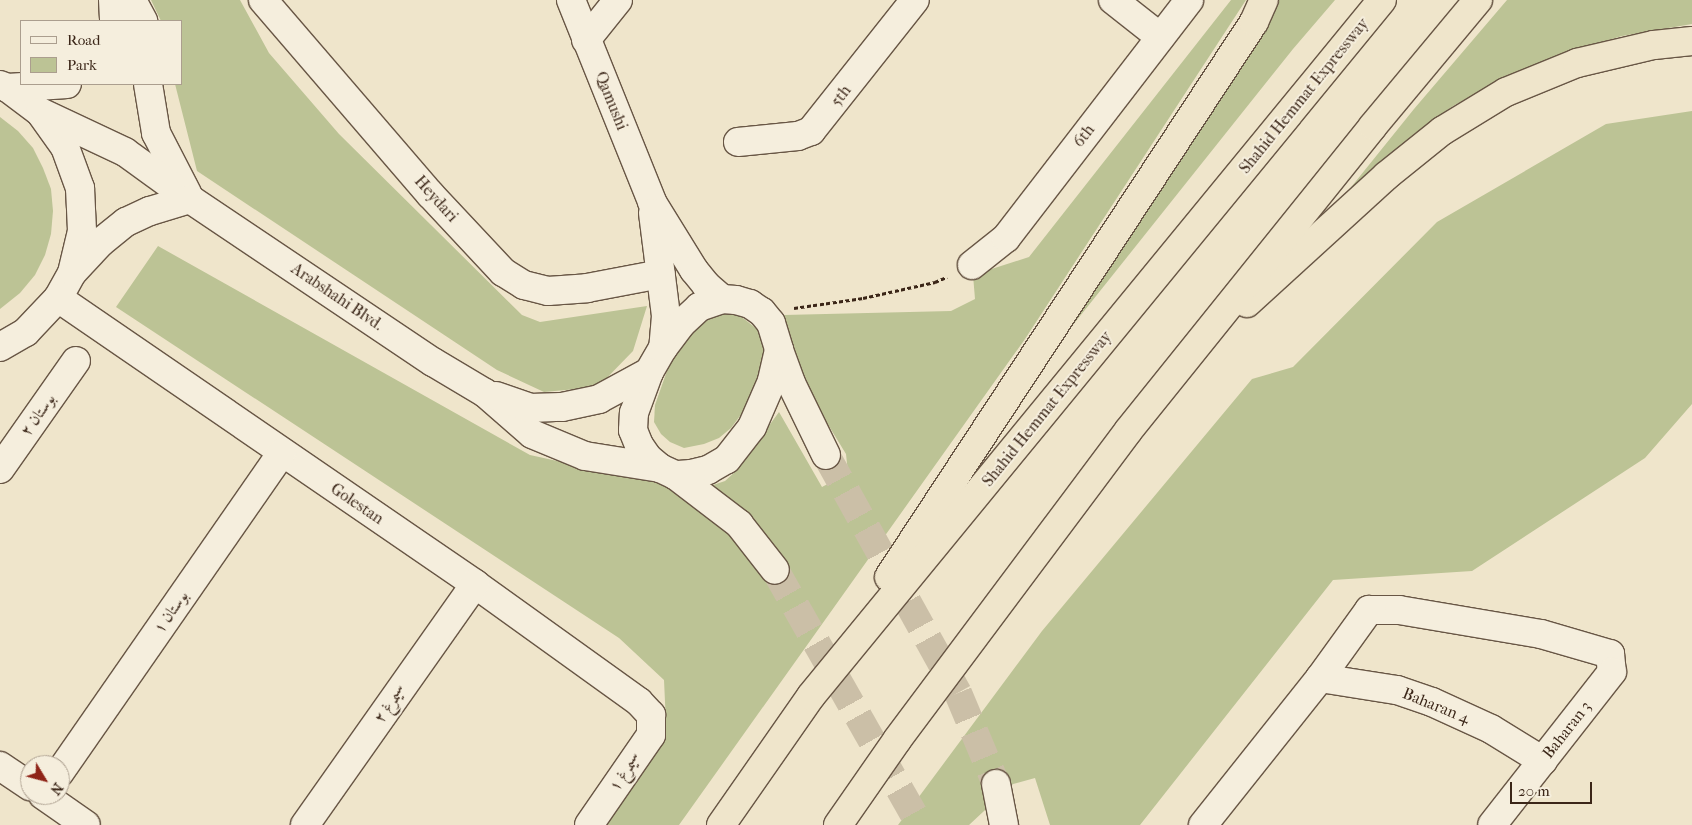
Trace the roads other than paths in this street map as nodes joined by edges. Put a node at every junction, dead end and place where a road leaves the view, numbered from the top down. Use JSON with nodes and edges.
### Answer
{"nodes":[{"id":1,"x":113,"y":0,"type":"edge"},
{"id":2,"x":132,"y":0,"type":"edge"},
{"id":3,"x":263,"y":0,"type":"edge"},
{"id":4,"x":571,"y":0,"type":"edge"},
{"id":5,"x":618,"y":0,"type":"edge"},
{"id":6,"x":915,"y":0,"type":"edge"},
{"id":7,"x":1113,"y":0,"type":"edge"},
{"id":8,"x":1189,"y":0,"type":"edge"},
{"id":9,"x":1264,"y":0,"type":"edge"},
{"id":10,"x":1382,"y":0,"type":"edge"},
{"id":11,"x":1478,"y":0,"type":"edge"},
{"id":12,"x":114,"y":20,"type":"edge"},
{"id":13,"x":142,"y":20,"type":"edge"},
{"id":14,"x":1160,"y":37,"type":"junction"},
{"id":15,"x":586,"y":40,"type":"junction"},
{"id":16,"x":1692,"y":41,"type":"edge"},
{"id":17,"x":46,"y":85,"type":"edge"},
{"id":18,"x":148,"y":85,"type":"edge"},
{"id":19,"x":4,"y":87,"type":"edge"},
{"id":20,"x":40,"y":112,"type":"junction"},
{"id":21,"x":738,"y":142,"type":"dead end"},
{"id":22,"x":190,"y":199,"type":"junction"},
{"id":23,"x":652,"y":202,"type":"junction"},
{"id":24,"x":972,"y":265,"type":"road end"},
{"id":25,"x":72,"y":273,"type":"junction"},
{"id":26,"x":661,"y":274,"type":"junction"},
{"id":27,"x":58,"y":298,"type":"junction"},
{"id":28,"x":722,"y":299,"type":"junction"},
{"id":29,"x":0,"y":347,"type":"edge"},
{"id":30,"x":663,"y":348,"type":"junction"},
{"id":31,"x":778,"y":350,"type":"junction"},
{"id":32,"x":1187,"y":358,"type":"junction"},
{"id":33,"x":76,"y":360,"type":"dead end"},
{"id":34,"x":649,"y":372,"type":"junction"},
{"id":35,"x":485,"y":392,"type":"junction"},
{"id":36,"x":282,"y":453,"type":"junction"},
{"id":37,"x":826,"y":455,"type":"tunnel mouth"},
{"id":38,"x":0,"y":469,"type":"edge"},
{"id":39,"x":668,"y":471,"type":"junction"},
{"id":40,"x":775,"y":570,"type":"tunnel mouth"},
{"id":41,"x":475,"y":584,"type":"junction"},
{"id":42,"x":1320,"y":678,"type":"junction"},
{"id":43,"x":811,"y":696,"type":"junction"},
{"id":44,"x":651,"y":715,"type":"joint"},
{"id":45,"x":70,"y":758,"type":"edge"},
{"id":46,"x":1543,"y":761,"type":"junction"},
{"id":47,"x":0,"y":766,"type":"edge"},
{"id":48,"x":20,"y":779,"type":"edge"},
{"id":49,"x":996,"y":784,"type":"tunnel mouth"},
{"id":50,"x":57,"y":805,"type":"edge"},
{"id":51,"x":86,"y":825,"type":"edge"},
{"id":52,"x":305,"y":825,"type":"edge"},
{"id":53,"x":588,"y":825,"type":"edge"},
{"id":54,"x":721,"y":825,"type":"edge"},
{"id":55,"x":838,"y":825,"type":"edge"},
{"id":56,"x":1004,"y":825,"type":"edge"},
{"id":57,"x":1204,"y":825,"type":"edge"},
{"id":58,"x":1492,"y":825,"type":"edge"}],
"edges":[{"from":1,"to":12,"type":"street"},
{"from":2,"to":13,"type":"street"},
{"from":3,"to":26,"type":"street","name":"Heydari"},
{"from":4,"to":15,"type":"street","name":"Qamushi"},
{"from":5,"to":15,"type":"street"},
{"from":6,"to":21,"type":"street","name":"5th"},
{"from":7,"to":14,"type":"street"},
{"from":8,"to":14,"type":"street","name":"6th"},
{"from":9,"to":43,"type":"highway"},
{"from":10,"to":43,"type":"highway","name":"Shahid Hemmat Expressway"},
{"from":11,"to":32,"type":"highway"},
{"from":14,"to":24,"type":"street","name":"6th"},
{"from":15,"to":23,"type":"street","name":"Qamushi"},
{"from":16,"to":32,"type":"highway"},
{"from":17,"to":19,"type":"street"},
{"from":18,"to":22,"type":"street"},
{"from":19,"to":20,"type":"street"},
{"from":20,"to":22,"type":"street","name":"Arabshahi Blvd."},
{"from":20,"to":25,"type":"street"},
{"from":22,"to":25,"type":"street"},
{"from":22,"to":35,"type":"street","name":"Arabshahi Blvd."},
{"from":23,"to":26,"type":"street","name":"Qamushi"},
{"from":23,"to":28,"type":"street","name":"Qamushi"},
{"from":25,"to":27,"type":"street"},
{"from":26,"to":30,"type":"street","name":"Qamushi"},
{"from":27,"to":29,"type":"street"},
{"from":27,"to":36,"type":"street","name":"Golestan"},
{"from":28,"to":30,"type":"street"},
{"from":28,"to":31,"type":"street"},
{"from":30,"to":34,"type":"street"},
{"from":31,"to":37,"type":"street"},
{"from":31,"to":39,"type":"street"},
{"from":32,"to":55,"type":"highway"},
{"from":33,"to":38,"type":"street","name":"بوستان ۲"},
{"from":34,"to":35,"type":"street","name":"Arabshahi Blvd."},
{"from":34,"to":39,"type":"street"},
{"from":35,"to":39,"type":"street","name":"Arabshahi Blvd."},
{"from":36,"to":41,"type":"street","name":"Golestan"},
{"from":36,"to":45,"type":"street","name":"بوستان ۱"},
{"from":39,"to":40,"type":"street"},
{"from":41,"to":44,"type":"street","name":"Golestan"},
{"from":41,"to":52,"type":"street","name":"سیمرغ ۲"},
{"from":42,"to":46,"type":"street","name":"Baharan 4"},
{"from":42,"to":46,"type":"street","name":"Baharan 3"},
{"from":42,"to":57,"type":"street"},
{"from":43,"to":54,"type":"highway","name":"Shahid Hemmat Expressway"},
{"from":44,"to":53,"type":"street","name":"سیمرغ ۱"},
{"from":46,"to":58,"type":"street","name":"Baharan 3"},
{"from":47,"to":48,"type":"street"},
{"from":49,"to":56,"type":"street"},
{"from":50,"to":51,"type":"street"}]}
